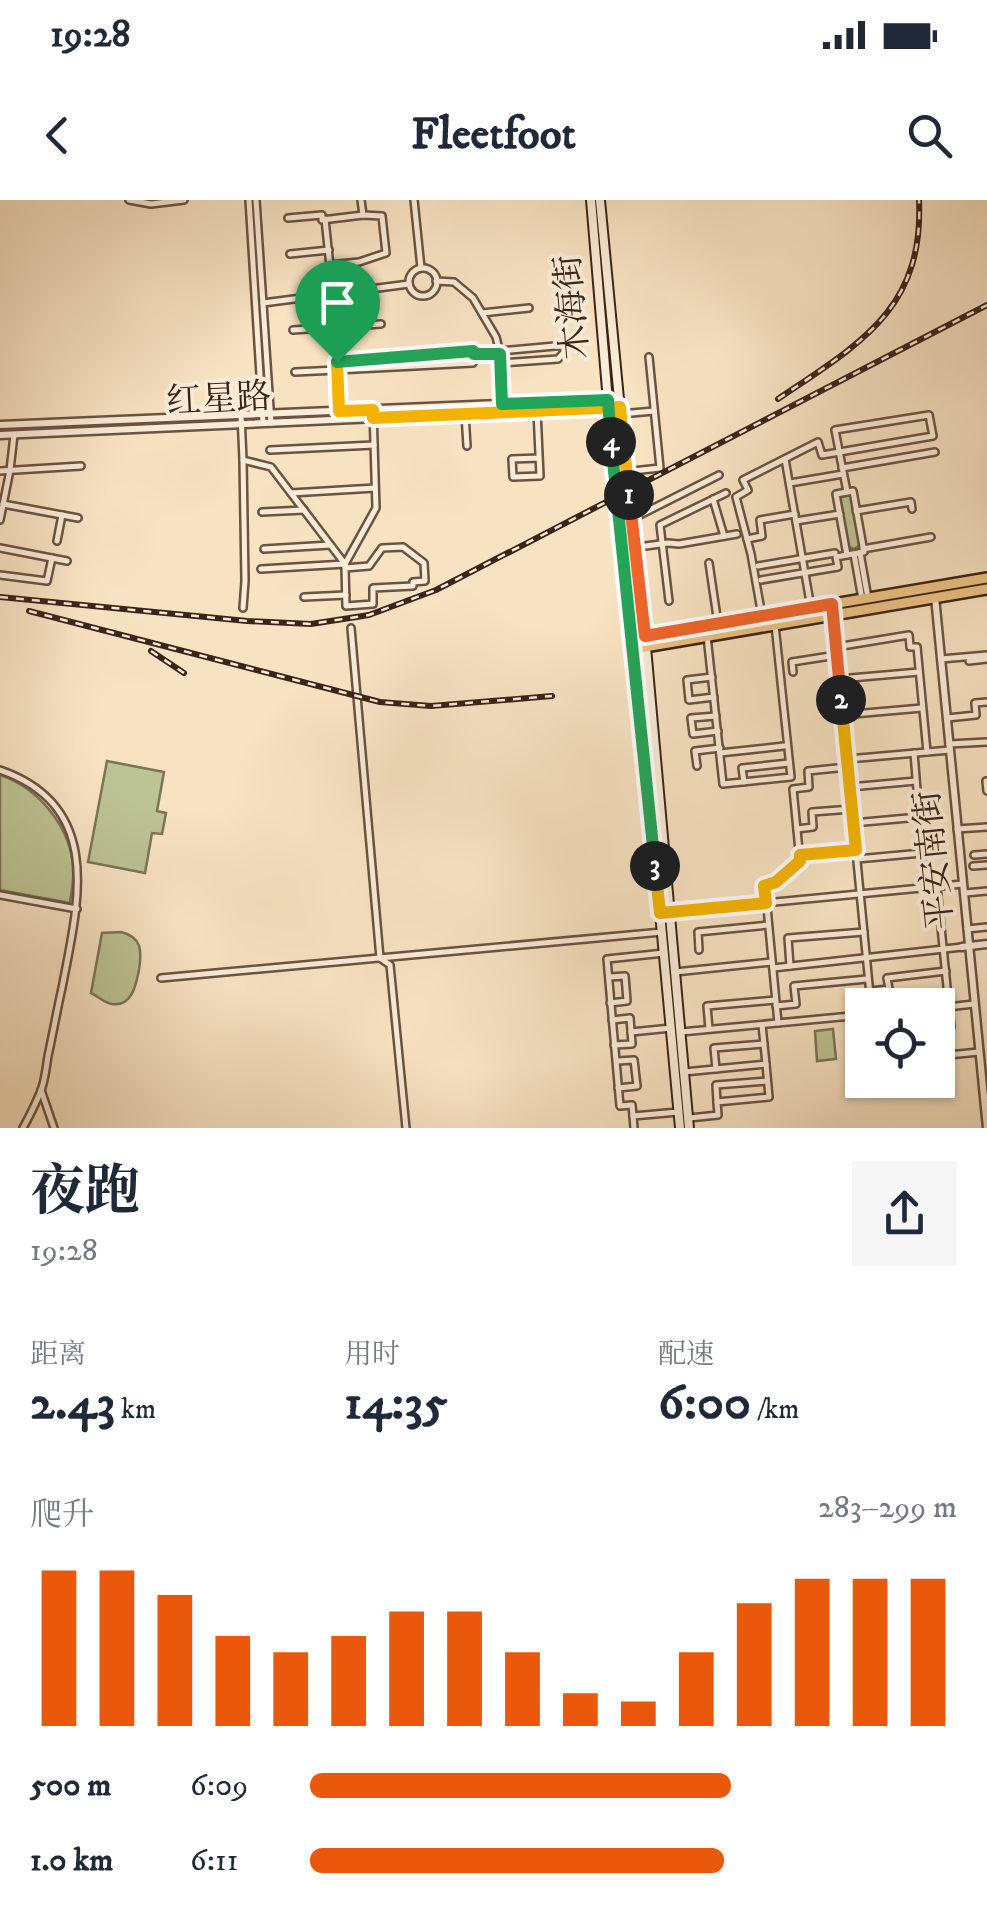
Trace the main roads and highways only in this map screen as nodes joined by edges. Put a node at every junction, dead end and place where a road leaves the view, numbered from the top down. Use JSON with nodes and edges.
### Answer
{"nodes":[{"id":1,"x":591,"y":200,"type":"edge"},
{"id":2,"x":600,"y":200,"type":"edge"},
{"id":3,"x":987,"y":578,"type":"edge"},
{"id":4,"x":987,"y":588,"type":"edge"},
{"id":5,"x":934,"y":592,"type":"junction"},
{"id":6,"x":832,"y":608,"type":"junction"},
{"id":7,"x":646,"y":641,"type":"junction"},
{"id":8,"x":632,"y":644,"type":"junction"},
{"id":9,"x":665,"y":912,"type":"junction"},
{"id":10,"x":689,"y":1123,"type":"edge"},
{"id":11,"x":680,"y":1128,"type":"edge"}],
"edges":[{"from":1,"to":8,"type":"main road","name":"木海街"},
{"from":2,"to":7,"type":"main road","name":"木海街"},
{"from":3,"to":5,"type":"main road"},
{"from":4,"to":5,"type":"main road"},
{"from":5,"to":6,"type":"main road"},
{"from":5,"to":6,"type":"main road"},
{"from":6,"to":7,"type":"main road"},
{"from":6,"to":7,"type":"main road"},
{"from":7,"to":8,"type":"main road"},
{"from":7,"to":9,"type":"main road","name":"木海街"},
{"from":8,"to":9,"type":"main road","name":"木海街"},
{"from":9,"to":10,"type":"main road"},
{"from":9,"to":11,"type":"main road"}]}
